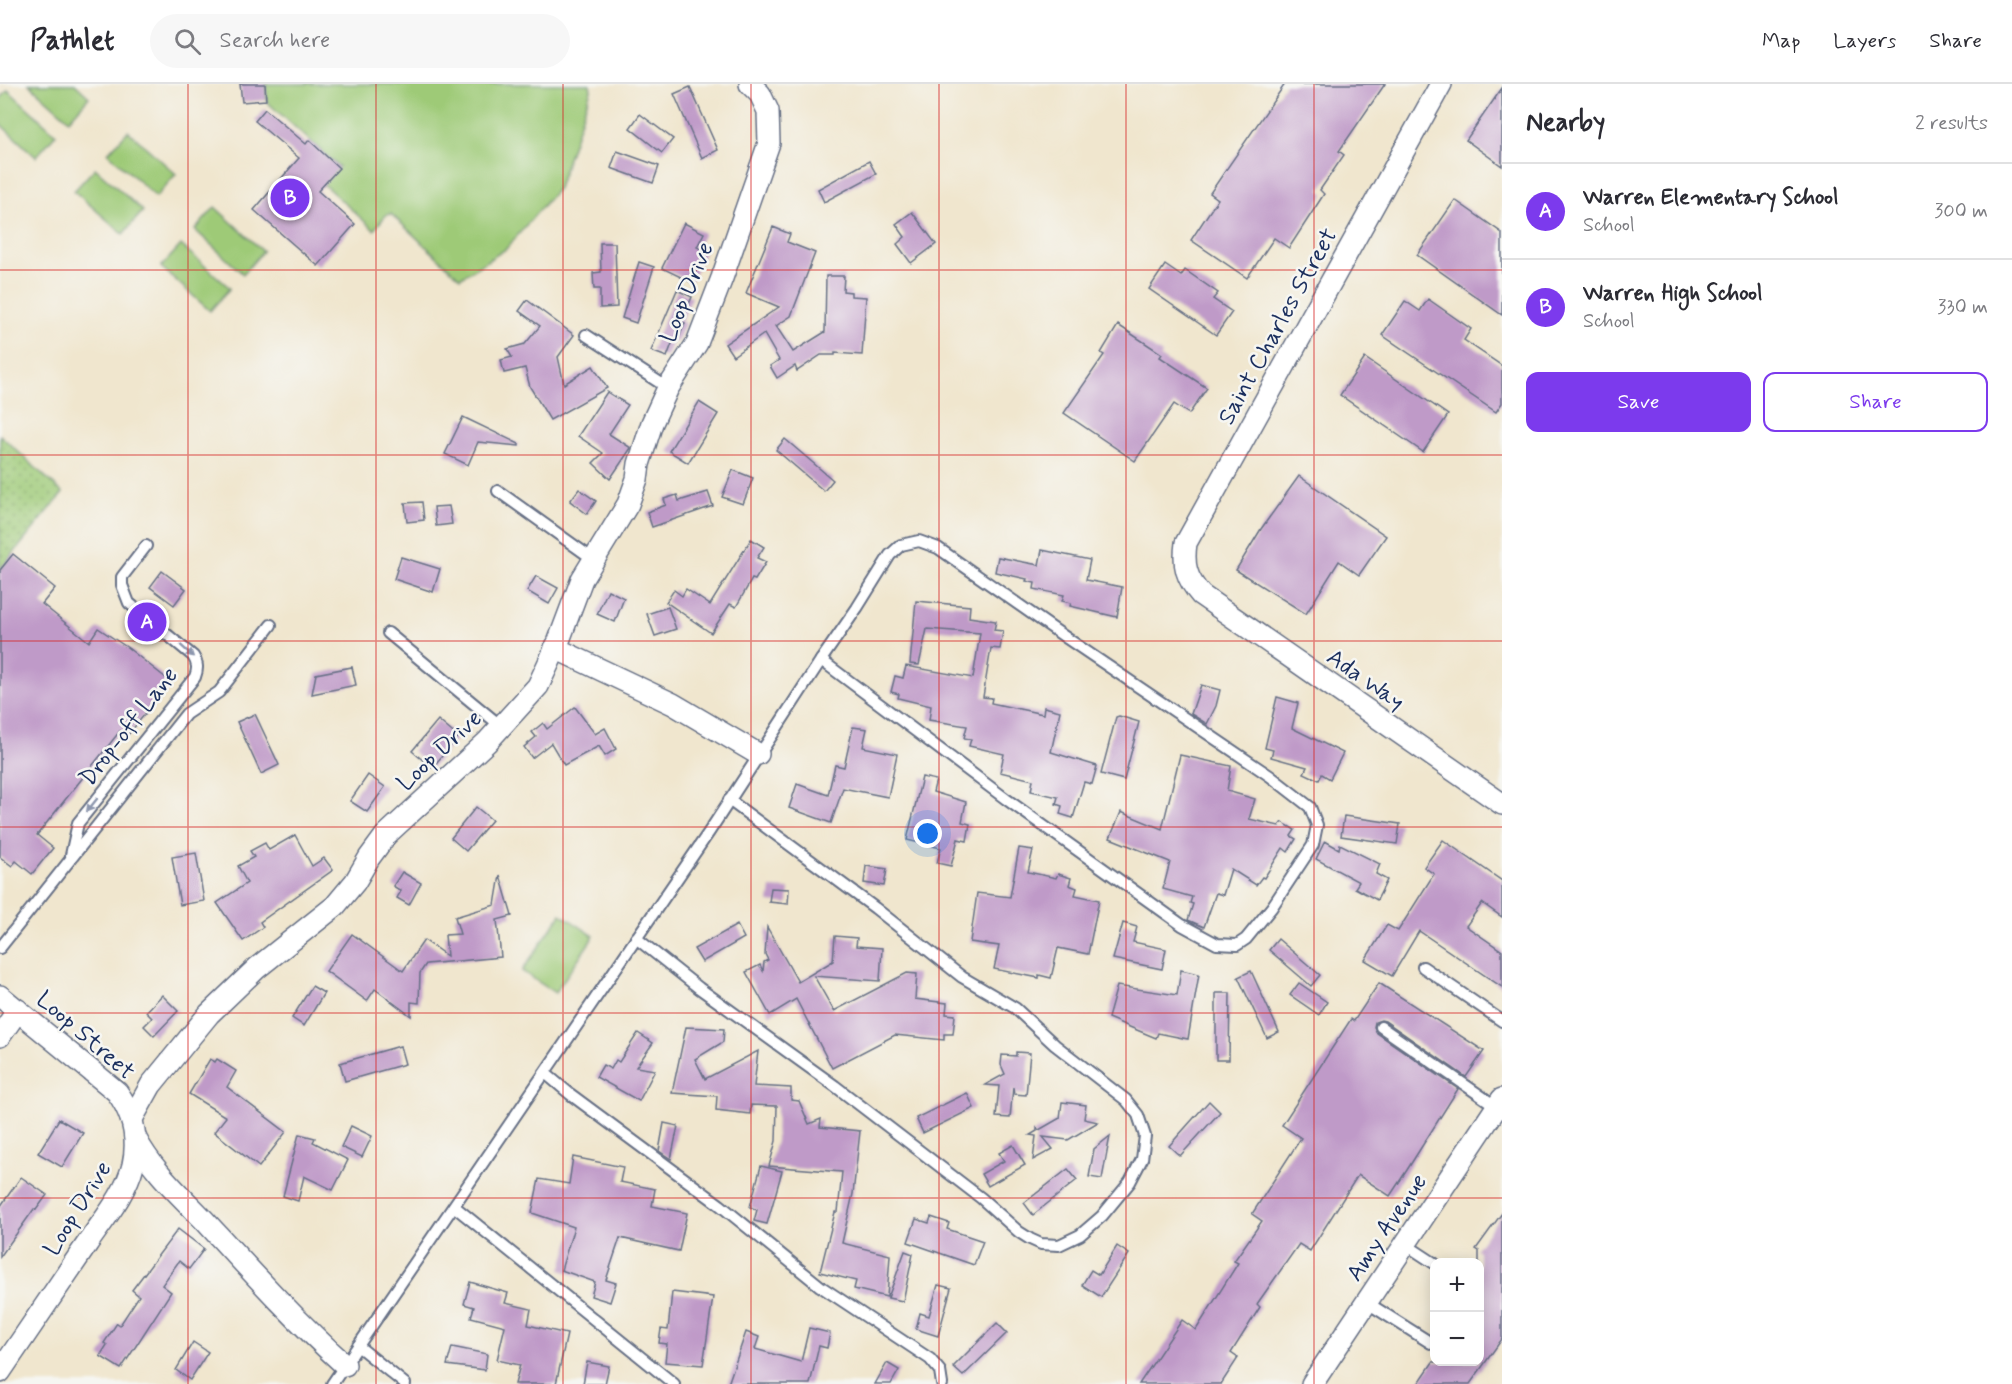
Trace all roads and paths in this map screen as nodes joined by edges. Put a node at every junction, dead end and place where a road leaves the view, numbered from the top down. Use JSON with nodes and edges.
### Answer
{"nodes":[{"id":1,"x":750,"y":84,"type":"edge"},
{"id":2,"x":1441,"y":84,"type":"edge"},
{"id":3,"x":586,"y":335,"type":"dead end"},
{"id":4,"x":668,"y":388,"type":"junction"},
{"id":5,"x":498,"y":491,"type":"dead end"},
{"id":6,"x":146,"y":546,"type":"dead end"},
{"id":7,"x":593,"y":559,"type":"junction"},
{"id":8,"x":1201,"y":595,"type":"joint"},
{"id":9,"x":271,"y":625,"type":"dead end"},
{"id":10,"x":388,"y":633,"type":"dead end"},
{"id":11,"x":555,"y":648,"type":"junction"},
{"id":12,"x":821,"y":660,"type":"junction"},
{"id":13,"x":502,"y":728,"type":"junction"},
{"id":14,"x":758,"y":754,"type":"junction"},
{"id":15,"x":729,"y":800,"type":"junction"},
{"id":16,"x":1502,"y":804,"type":"edge"},
{"id":17,"x":70,"y":859,"type":"junction"},
{"id":18,"x":636,"y":938,"type":"junction"},
{"id":19,"x":0,"y":948,"type":"edge"},
{"id":20,"x":1424,"y":967,"type":"dead end"},
{"id":21,"x":0,"y":996,"type":"edge"},
{"id":22,"x":18,"y":1010,"type":"junction"},
{"id":23,"x":1502,"y":1021,"type":"edge"},
{"id":24,"x":1381,"y":1027,"type":"dead end"},
{"id":25,"x":0,"y":1036,"type":"edge"},
{"id":26,"x":545,"y":1073,"type":"junction"},
{"id":27,"x":1499,"y":1103,"type":"edge"},
{"id":28,"x":133,"y":1128,"type":"junction"},
{"id":29,"x":455,"y":1207,"type":"junction"},
{"id":30,"x":1405,"y":1244,"type":"junction"},
{"id":31,"x":1430,"y":1260,"type":"edge"},
{"id":32,"x":1366,"y":1302,"type":"junction"},
{"id":33,"x":1430,"y":1342,"type":"edge"},
{"id":34,"x":358,"y":1346,"type":"junction"},
{"id":35,"x":345,"y":1365,"type":"junction"},
{"id":36,"x":0,"y":1372,"type":"edge"},
{"id":37,"x":332,"y":1384,"type":"edge"},
{"id":38,"x":405,"y":1384,"type":"edge"},
{"id":39,"x":674,"y":1384,"type":"edge"},
{"id":40,"x":942,"y":1384,"type":"edge"},
{"id":41,"x":1312,"y":1384,"type":"edge"}],
"edges":[{"from":1,"to":4,"type":"street","name":"Loop Drive"},
{"from":2,"to":8,"type":"street","name":"Saint Charles Street"},
{"from":3,"to":4,"type":"lane"},
{"from":4,"to":7,"type":"street","name":"Loop Drive"},
{"from":5,"to":7,"type":"lane"},
{"from":6,"to":17,"type":"lane","name":"Drop-off Lane","one_way":true},
{"from":7,"to":11,"type":"street","name":"Loop Drive"},
{"from":8,"to":16,"type":"street","name":"Ada Way"},
{"from":9,"to":17,"type":"lane"},
{"from":10,"to":13,"type":"lane"},
{"from":11,"to":13,"type":"street","name":"Loop Drive"},
{"from":11,"to":14,"type":"street"},
{"from":12,"to":12,"type":"lane"},
{"from":12,"to":14,"type":"lane"},
{"from":13,"to":28,"type":"street","name":"Loop Drive"},
{"from":14,"to":15,"type":"lane"},
{"from":15,"to":18,"type":"lane"},
{"from":15,"to":18,"type":"lane"},
{"from":17,"to":19,"type":"lane"},
{"from":18,"to":26,"type":"lane"},
{"from":20,"to":23,"type":"lane"},
{"from":21,"to":22,"type":"street","name":"Loop Street"},
{"from":22,"to":25,"type":"street"},
{"from":22,"to":28,"type":"street","name":"Loop Street"},
{"from":24,"to":27,"type":"lane"},
{"from":26,"to":29,"type":"lane"},
{"from":26,"to":40,"type":"lane"},
{"from":27,"to":30,"type":"street","name":"Amy Avenue"},
{"from":28,"to":35,"type":"street","name":"Loop Street"},
{"from":28,"to":36,"type":"street","name":"Loop Drive"},
{"from":29,"to":34,"type":"lane"},
{"from":29,"to":39,"type":"lane"},
{"from":30,"to":31,"type":"lane"},
{"from":30,"to":32,"type":"street","name":"Amy Avenue"},
{"from":32,"to":33,"type":"lane"},
{"from":32,"to":41,"type":"street","name":"Amy Avenue"},
{"from":34,"to":35,"type":"lane"},
{"from":34,"to":38,"type":"lane"},
{"from":35,"to":37,"type":"lane"}]}
